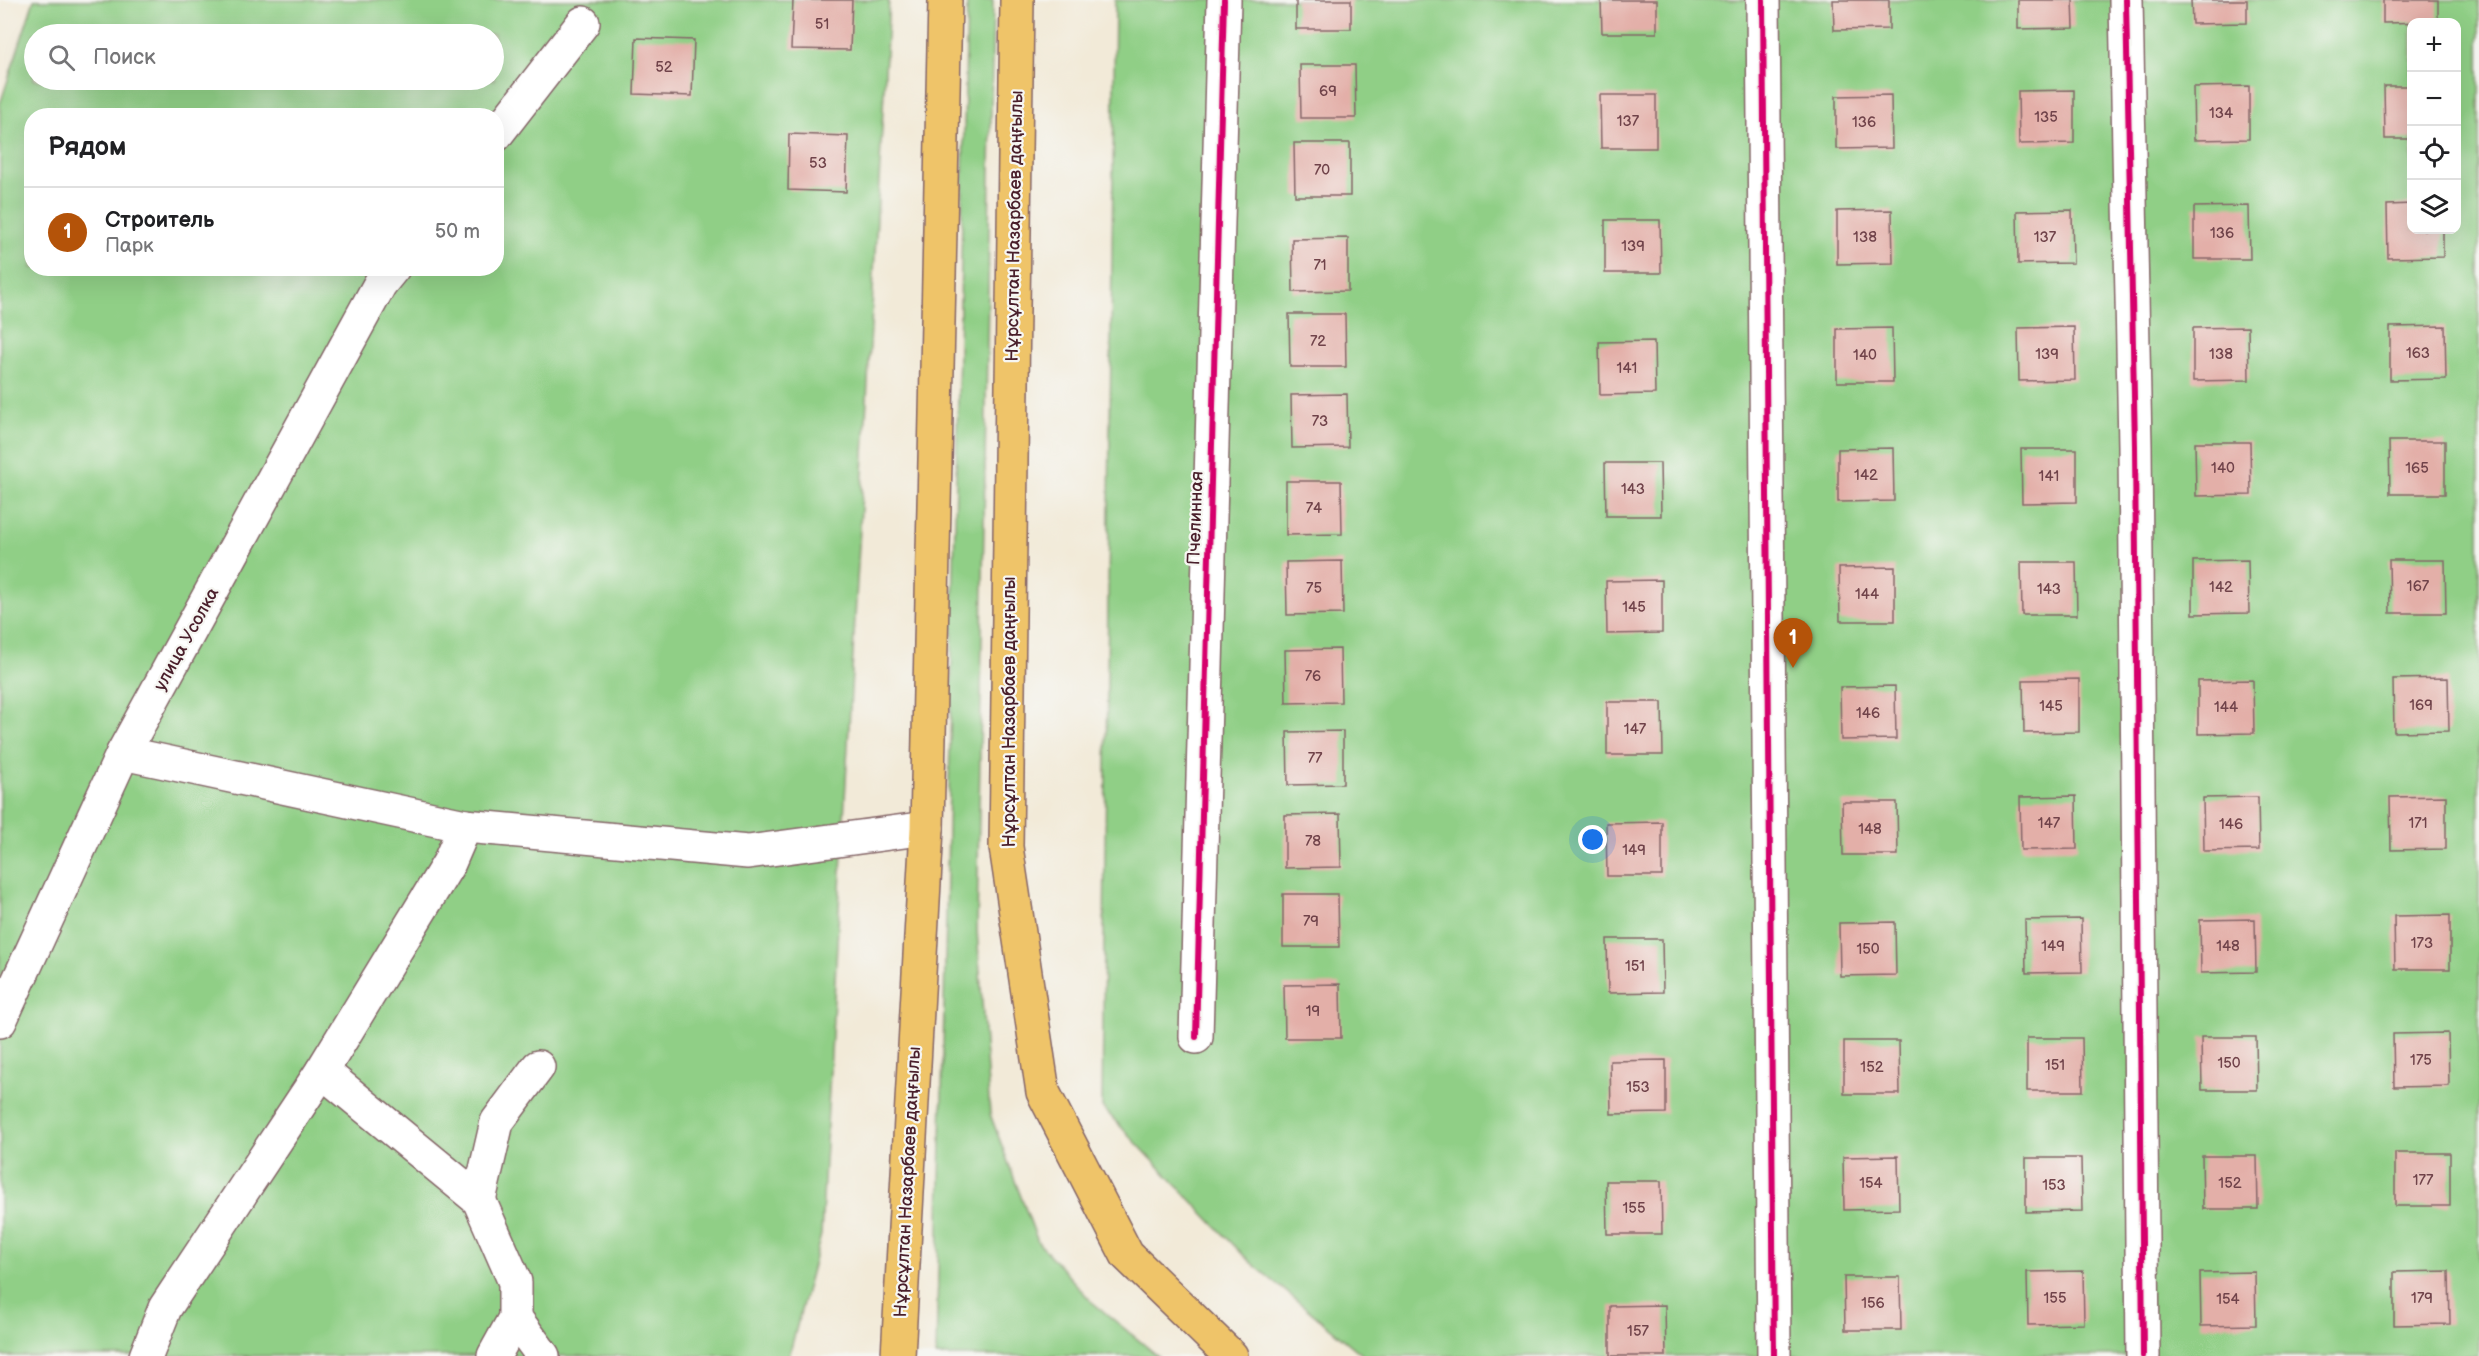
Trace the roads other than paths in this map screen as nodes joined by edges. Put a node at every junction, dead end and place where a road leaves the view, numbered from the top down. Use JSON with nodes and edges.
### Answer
{"nodes":[{"id":1,"x":945,"y":0,"type":"edge"},
{"id":2,"x":1017,"y":0,"type":"edge"},
{"id":3,"x":1224,"y":0,"type":"edge"},
{"id":4,"x":1763,"y":0,"type":"edge"},
{"id":5,"x":2126,"y":0,"type":"edge"},
{"id":6,"x":583,"y":23,"type":"dead end"},
{"id":7,"x":504,"y":125,"type":"edge"},
{"id":8,"x":386,"y":276,"type":"edge"},
{"id":9,"x":123,"y":753,"type":"junction"},
{"id":10,"x":465,"y":826,"type":"junction"},
{"id":11,"x":927,"y":828,"type":"junction"},
{"id":12,"x":0,"y":1021,"type":"edge"},
{"id":13,"x":1196,"y":1037,"type":"dead end"},
{"id":14,"x":538,"y":1066,"type":"dead end"},
{"id":15,"x":322,"y":1071,"type":"junction"},
{"id":16,"x":479,"y":1200,"type":"junction"},
{"id":17,"x":515,"y":1318,"type":"junction"},
{"id":18,"x":146,"y":1356,"type":"edge"},
{"id":19,"x":494,"y":1356,"type":"edge"},
{"id":20,"x":543,"y":1356,"type":"edge"},
{"id":21,"x":898,"y":1356,"type":"edge"},
{"id":22,"x":1232,"y":1356,"type":"edge"},
{"id":23,"x":1774,"y":1356,"type":"edge"},
{"id":24,"x":2143,"y":1356,"type":"edge"}],
"edges":[{"from":1,"to":11,"type":"main road","name":"Нұрсұлтан Назарбаев даңғылы"},
{"from":2,"to":22,"type":"main road","name":"Нұрсұлтан Назарбаев даңғылы"},
{"from":3,"to":13,"type":"street","name":"Пчелинная"},
{"from":4,"to":23,"type":"street"},
{"from":5,"to":24,"type":"street"},
{"from":6,"to":7,"type":"street"},
{"from":8,"to":9,"type":"street","name":"улица Усолка"},
{"from":9,"to":10,"type":"street"},
{"from":9,"to":12,"type":"street","name":"улица Усолка"},
{"from":10,"to":11,"type":"street"},
{"from":10,"to":15,"type":"street"},
{"from":11,"to":21,"type":"main road","name":"Нұрсұлтан Назарбаев даңғылы"},
{"from":14,"to":16,"type":"street"},
{"from":15,"to":16,"type":"street"},
{"from":15,"to":18,"type":"street"},
{"from":16,"to":17,"type":"street"},
{"from":17,"to":19,"type":"street"},
{"from":17,"to":20,"type":"street"}]}
